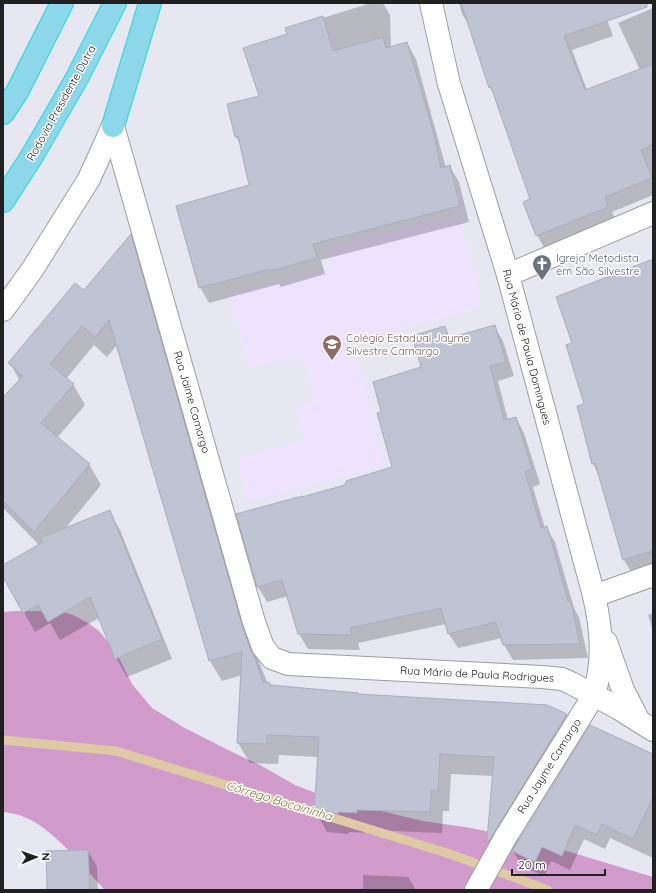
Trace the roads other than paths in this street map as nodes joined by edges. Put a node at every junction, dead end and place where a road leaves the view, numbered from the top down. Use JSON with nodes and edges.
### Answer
{"nodes":[{"id":1,"x":62,"y":3,"type":"edge"},
{"id":2,"x":115,"y":3,"type":"edge"},
{"id":3,"x":150,"y":3,"type":"edge"},
{"id":4,"x":432,"y":3,"type":"edge"},
{"id":5,"x":3,"y":113,"type":"edge"},
{"id":6,"x":113,"y":126,"type":"junction"},
{"id":7,"x":3,"y":201,"type":"edge"},
{"id":8,"x":652,"y":219,"type":"edge"},
{"id":9,"x":508,"y":275,"type":"junction"},
{"id":10,"x":3,"y":310,"type":"edge"},
{"id":11,"x":653,"y":575,"type":"edge"},
{"id":12,"x":596,"y":604,"type":"junction"},
{"id":13,"x":288,"y":664,"type":"joint"},
{"id":14,"x":594,"y":695,"type":"junction"},
{"id":15,"x":646,"y":726,"type":"edge"},
{"id":16,"x":476,"y":890,"type":"edge"}],
"edges":[{"from":1,"to":5,"type":"highway"},
{"from":2,"to":7,"type":"highway","name":"Rodovia Presidente Dutra"},
{"from":3,"to":6,"type":"highway"},
{"from":4,"to":9,"type":"street","name":"Rua Mário de Paula Domingues"},
{"from":6,"to":10,"type":"street"},
{"from":6,"to":13,"type":"street","name":"Rua Jaime Camargo"},
{"from":8,"to":9,"type":"street"},
{"from":9,"to":12,"type":"street","name":"Rua Mário de Paula Domingues"},
{"from":11,"to":12,"type":"street"},
{"from":12,"to":14,"type":"street","name":"Rua Mário de Paula Domingues"},
{"from":12,"to":15,"type":"street"},
{"from":13,"to":14,"type":"street","name":"Rua Mário de Paula Rodrigues"},
{"from":14,"to":15,"type":"street","name":"Rua Mário de Paula Rodrigues"},
{"from":14,"to":16,"type":"street","name":"Rua Jayme Camargo"}]}
